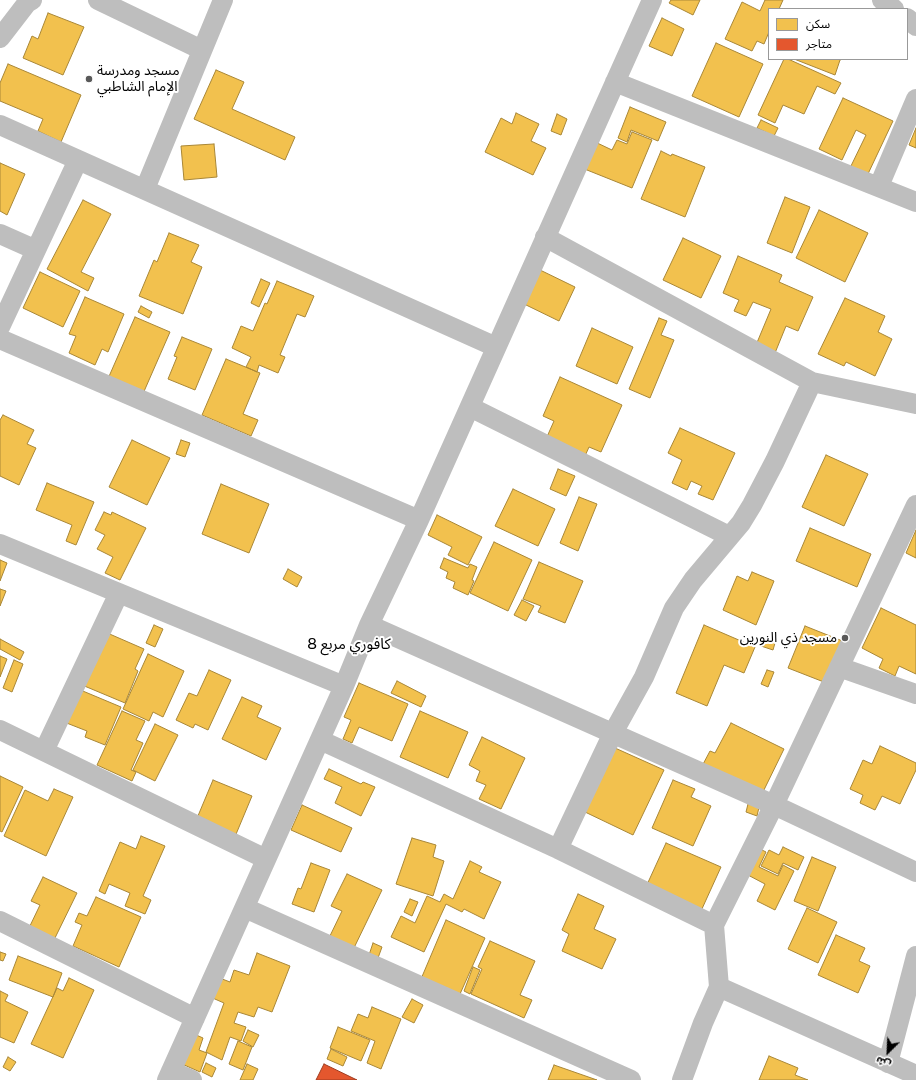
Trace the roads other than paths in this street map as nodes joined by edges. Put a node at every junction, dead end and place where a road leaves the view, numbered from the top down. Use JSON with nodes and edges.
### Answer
{"nodes":[{"id":1,"x":32,"y":0,"type":"edge"},
{"id":2,"x":98,"y":0,"type":"edge"},
{"id":3,"x":223,"y":0,"type":"edge"},
{"id":4,"x":652,"y":0,"type":"edge"},
{"id":5,"x":882,"y":0,"type":"edge"},
{"id":6,"x":893,"y":8,"type":"edge"},
{"id":7,"x":908,"y":19,"type":"edge"},
{"id":8,"x":916,"y":26,"type":"edge"},
{"id":9,"x":0,"y":38,"type":"edge"},
{"id":10,"x":202,"y":50,"type":"junction"},
{"id":11,"x":615,"y":82,"type":"junction"},
{"id":12,"x":916,"y":99,"type":"edge"},
{"id":13,"x":0,"y":125,"type":"edge"},
{"id":14,"x":78,"y":160,"type":"junction"},
{"id":15,"x":879,"y":186,"type":"junction"},
{"id":16,"x":144,"y":190,"type":"junction"},
{"id":17,"x":916,"y":202,"type":"edge"},
{"id":18,"x":0,"y":234,"type":"edge"},
{"id":19,"x":546,"y":237,"type":"junction"},
{"id":20,"x":36,"y":250,"type":"junction"},
{"id":21,"x":0,"y":327,"type":"edge"},
{"id":22,"x":0,"y":339,"type":"edge"},
{"id":23,"x":496,"y":347,"type":"junction"},
{"id":24,"x":812,"y":382,"type":"junction"},
{"id":25,"x":916,"y":404,"type":"edge"},
{"id":26,"x":470,"y":407,"type":"junction"},
{"id":27,"x":916,"y":505,"type":"edge"},
{"id":28,"x":419,"y":520,"type":"junction"},
{"id":29,"x":729,"y":536,"type":"junction"},
{"id":30,"x":0,"y":544,"type":"edge"},
{"id":31,"x":119,"y":593,"type":"junction"},
{"id":32,"x":370,"y":625,"type":"junction"},
{"id":33,"x":839,"y":667,"type":"junction"},
{"id":34,"x":344,"y":686,"type":"junction"},
{"id":35,"x":916,"y":694,"type":"edge"},
{"id":36,"x":0,"y":730,"type":"edge"},
{"id":37,"x":613,"y":733,"type":"junction"},
{"id":38,"x":320,"y":740,"type":"junction"},
{"id":39,"x":44,"y":751,"type":"junction"},
{"id":40,"x":774,"y":805,"type":"junction"},
{"id":41,"x":558,"y":849,"type":"junction"},
{"id":42,"x":266,"y":859,"type":"junction"},
{"id":43,"x":916,"y":872,"type":"edge"},
{"id":44,"x":245,"y":908,"type":"junction"},
{"id":45,"x":0,"y":921,"type":"edge"},
{"id":46,"x":714,"y":925,"type":"junction"},
{"id":47,"x":916,"y":956,"type":"edge"},
{"id":48,"x":719,"y":987,"type":"junction"},
{"id":49,"x":195,"y":1018,"type":"junction"},
{"id":50,"x":888,"y":1063,"type":"junction"},
{"id":51,"x":916,"y":1075,"type":"edge"},
{"id":52,"x":169,"y":1076,"type":"edge"},
{"id":53,"x":192,"y":1080,"type":"edge"},
{"id":54,"x":631,"y":1080,"type":"edge"},
{"id":55,"x":682,"y":1080,"type":"edge"}],
"edges":[{"from":1,"to":9,"type":"street"},
{"from":2,"to":10,"type":"street"},
{"from":3,"to":10,"type":"street"},
{"from":4,"to":11,"type":"street"},
{"from":5,"to":6,"type":"street"},
{"from":7,"to":8,"type":"street"},
{"from":10,"to":16,"type":"street"},
{"from":11,"to":15,"type":"street"},
{"from":11,"to":19,"type":"street"},
{"from":12,"to":15,"type":"street"},
{"from":13,"to":14,"type":"street"},
{"from":14,"to":16,"type":"street"},
{"from":14,"to":20,"type":"street"},
{"from":15,"to":17,"type":"street"},
{"from":16,"to":23,"type":"street"},
{"from":18,"to":20,"type":"street"},
{"from":19,"to":23,"type":"street"},
{"from":19,"to":24,"type":"street"},
{"from":20,"to":21,"type":"street"},
{"from":22,"to":28,"type":"street"},
{"from":23,"to":26,"type":"street"},
{"from":24,"to":25,"type":"street"},
{"from":24,"to":29,"type":"street"},
{"from":26,"to":28,"type":"street"},
{"from":26,"to":29,"type":"street"},
{"from":27,"to":33,"type":"street"},
{"from":28,"to":32,"type":"street"},
{"from":29,"to":37,"type":"street"},
{"from":30,"to":31,"type":"street"},
{"from":31,"to":34,"type":"street"},
{"from":31,"to":39,"type":"street"},
{"from":32,"to":34,"type":"street"},
{"from":32,"to":37,"type":"street"},
{"from":33,"to":35,"type":"street"},
{"from":33,"to":40,"type":"street"},
{"from":34,"to":38,"type":"street"},
{"from":36,"to":39,"type":"street"},
{"from":37,"to":40,"type":"street"},
{"from":37,"to":41,"type":"street"},
{"from":38,"to":41,"type":"street"},
{"from":38,"to":42,"type":"street"},
{"from":39,"to":42,"type":"street"},
{"from":40,"to":43,"type":"street"},
{"from":40,"to":46,"type":"street"},
{"from":41,"to":46,"type":"street"},
{"from":42,"to":44,"type":"street"},
{"from":44,"to":49,"type":"street"},
{"from":44,"to":54,"type":"street"},
{"from":45,"to":49,"type":"street"},
{"from":46,"to":48,"type":"street"},
{"from":47,"to":50,"type":"street"},
{"from":48,"to":50,"type":"street"},
{"from":48,"to":55,"type":"street"},
{"from":49,"to":52,"type":"street"},
{"from":50,"to":51,"type":"street"},
{"from":52,"to":53,"type":"street"}]}
